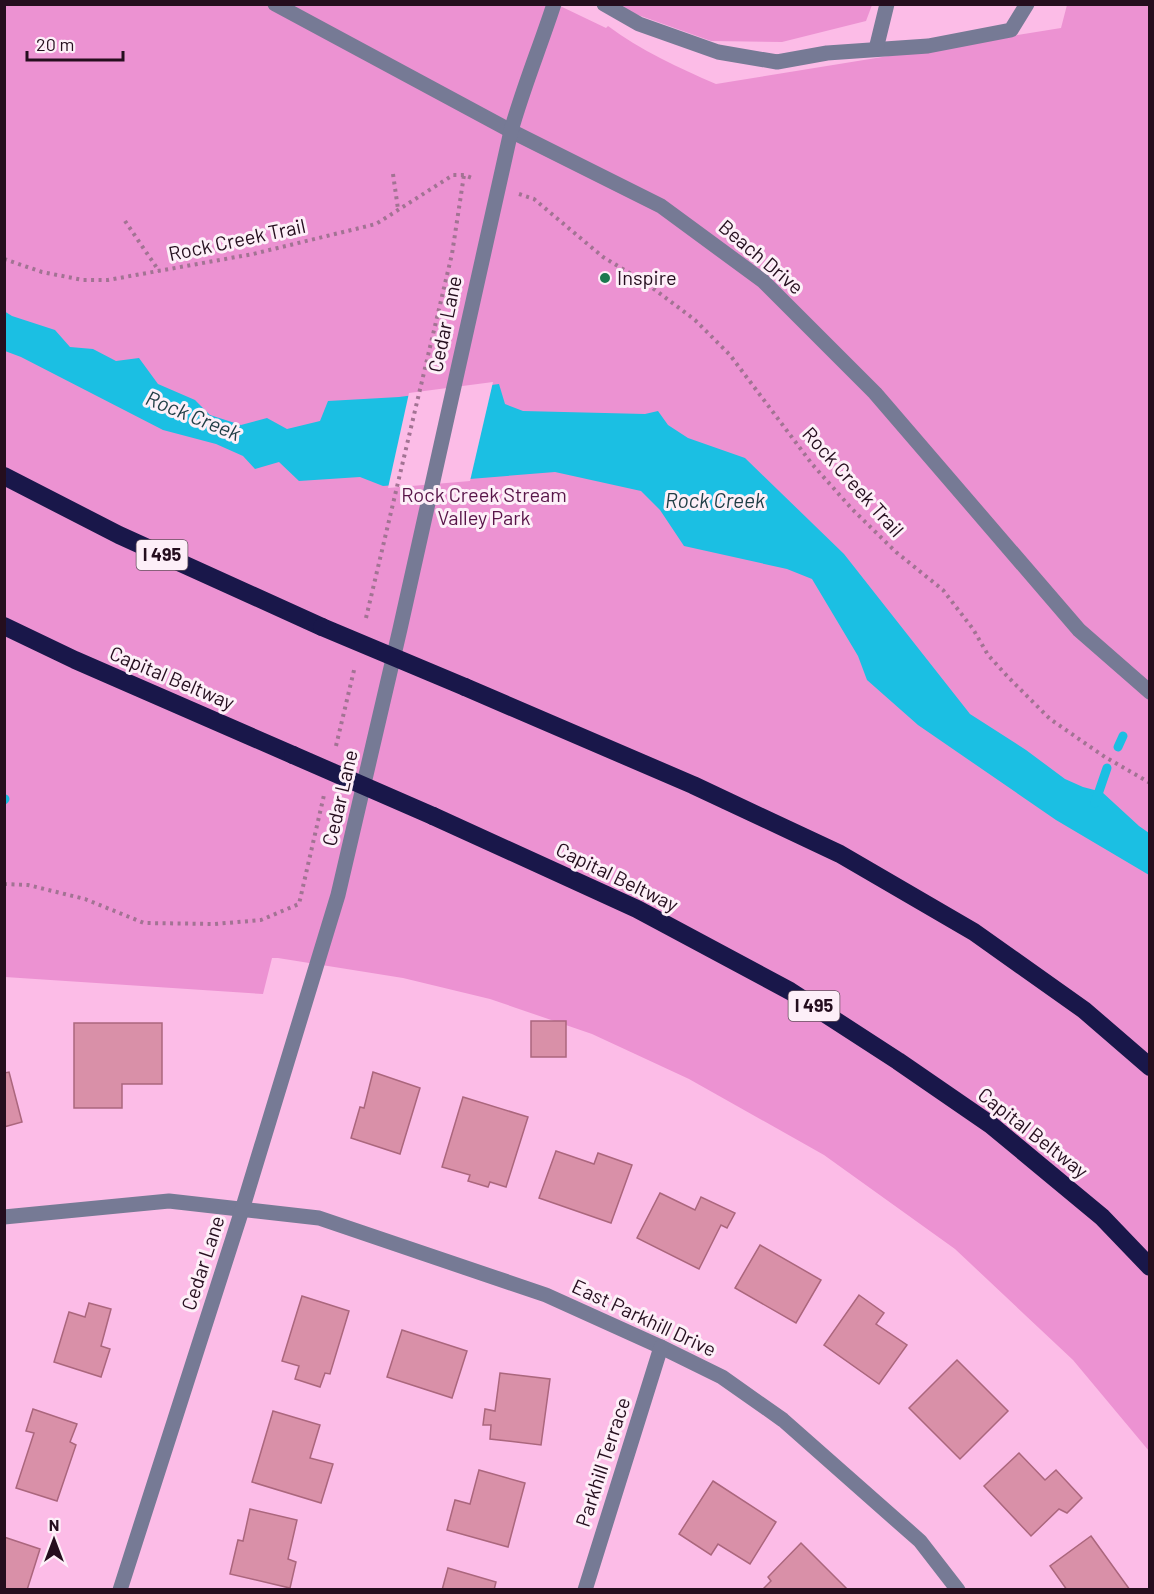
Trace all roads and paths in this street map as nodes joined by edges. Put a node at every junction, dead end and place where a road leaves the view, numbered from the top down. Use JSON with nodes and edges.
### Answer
{"nodes":[{"id":1,"x":275,"y":4,"type":"edge"},
{"id":2,"x":554,"y":4,"type":"edge"},
{"id":3,"x":604,"y":4,"type":"edge"},
{"id":4,"x":887,"y":4,"type":"edge"},
{"id":5,"x":1028,"y":4,"type":"edge"},
{"id":6,"x":876,"y":49,"type":"junction"},
{"id":7,"x":511,"y":131,"type":"junction"},
{"id":8,"x":393,"y":174,"type":"dead end"},
{"id":9,"x":534,"y":199,"type":"dead end"},
{"id":10,"x":398,"y":209,"type":"junction"},
{"id":11,"x":125,"y":221,"type":"dead end"},
{"id":12,"x":4,"y":259,"type":"edge"},
{"id":13,"x":159,"y":271,"type":"junction"},
{"id":14,"x":4,"y":476,"type":"edge"},
{"id":15,"x":365,"y":624,"type":"dead end"},
{"id":16,"x":4,"y":626,"type":"edge"},
{"id":17,"x":356,"y":659,"type":"dead end"},
{"id":18,"x":1149,"y":692,"type":"edge"},
{"id":19,"x":334,"y":752,"type":"dead end"},
{"id":20,"x":1149,"y":783,"type":"edge"},
{"id":21,"x":326,"y":787,"type":"dead end"},
{"id":22,"x":4,"y":884,"type":"edge"},
{"id":23,"x":1149,"y":1067,"type":"edge"},
{"id":24,"x":243,"y":1209,"type":"junction"},
{"id":25,"x":4,"y":1217,"type":"edge"},
{"id":26,"x":1149,"y":1267,"type":"edge"},
{"id":27,"x":661,"y":1347,"type":"junction"},
{"id":28,"x":120,"y":1590,"type":"edge"},
{"id":29,"x":585,"y":1590,"type":"edge"},
{"id":30,"x":958,"y":1590,"type":"edge"}],
"edges":[{"from":1,"to":7,"type":"street","name":"Beach Drive"},
{"from":2,"to":7,"type":"street","name":"Cedar Lane"},
{"from":3,"to":6,"type":"street"},
{"from":4,"to":6,"type":"street"},
{"from":5,"to":6,"type":"street"},
{"from":7,"to":18,"type":"street","name":"Beach Drive"},
{"from":7,"to":24,"type":"street","name":"Cedar Lane"},
{"from":8,"to":10,"type":"path"},
{"from":9,"to":20,"type":"path","name":"Rock Creek Trail"},
{"from":10,"to":13,"type":"path","name":"Rock Creek Trail"},
{"from":10,"to":15,"type":"path","name":"Rock Creek Trail"},
{"from":11,"to":13,"type":"path"},
{"from":12,"to":13,"type":"path","name":"Rock Creek Trail"},
{"from":14,"to":23,"type":"highway","number":"I 495","bridge":true},
{"from":16,"to":26,"type":"highway","name":"Capital Beltway","number":"I 495","bridge":true},
{"from":17,"to":19,"type":"path"},
{"from":21,"to":22,"type":"path"},
{"from":24,"to":25,"type":"street","name":"East Parkhill Drive"},
{"from":24,"to":27,"type":"street","name":"East Parkhill Drive"},
{"from":24,"to":28,"type":"street","name":"Cedar Lane"},
{"from":27,"to":29,"type":"street","name":"Parkhill Terrace"},
{"from":27,"to":30,"type":"street","name":"East Parkhill Drive"}]}
